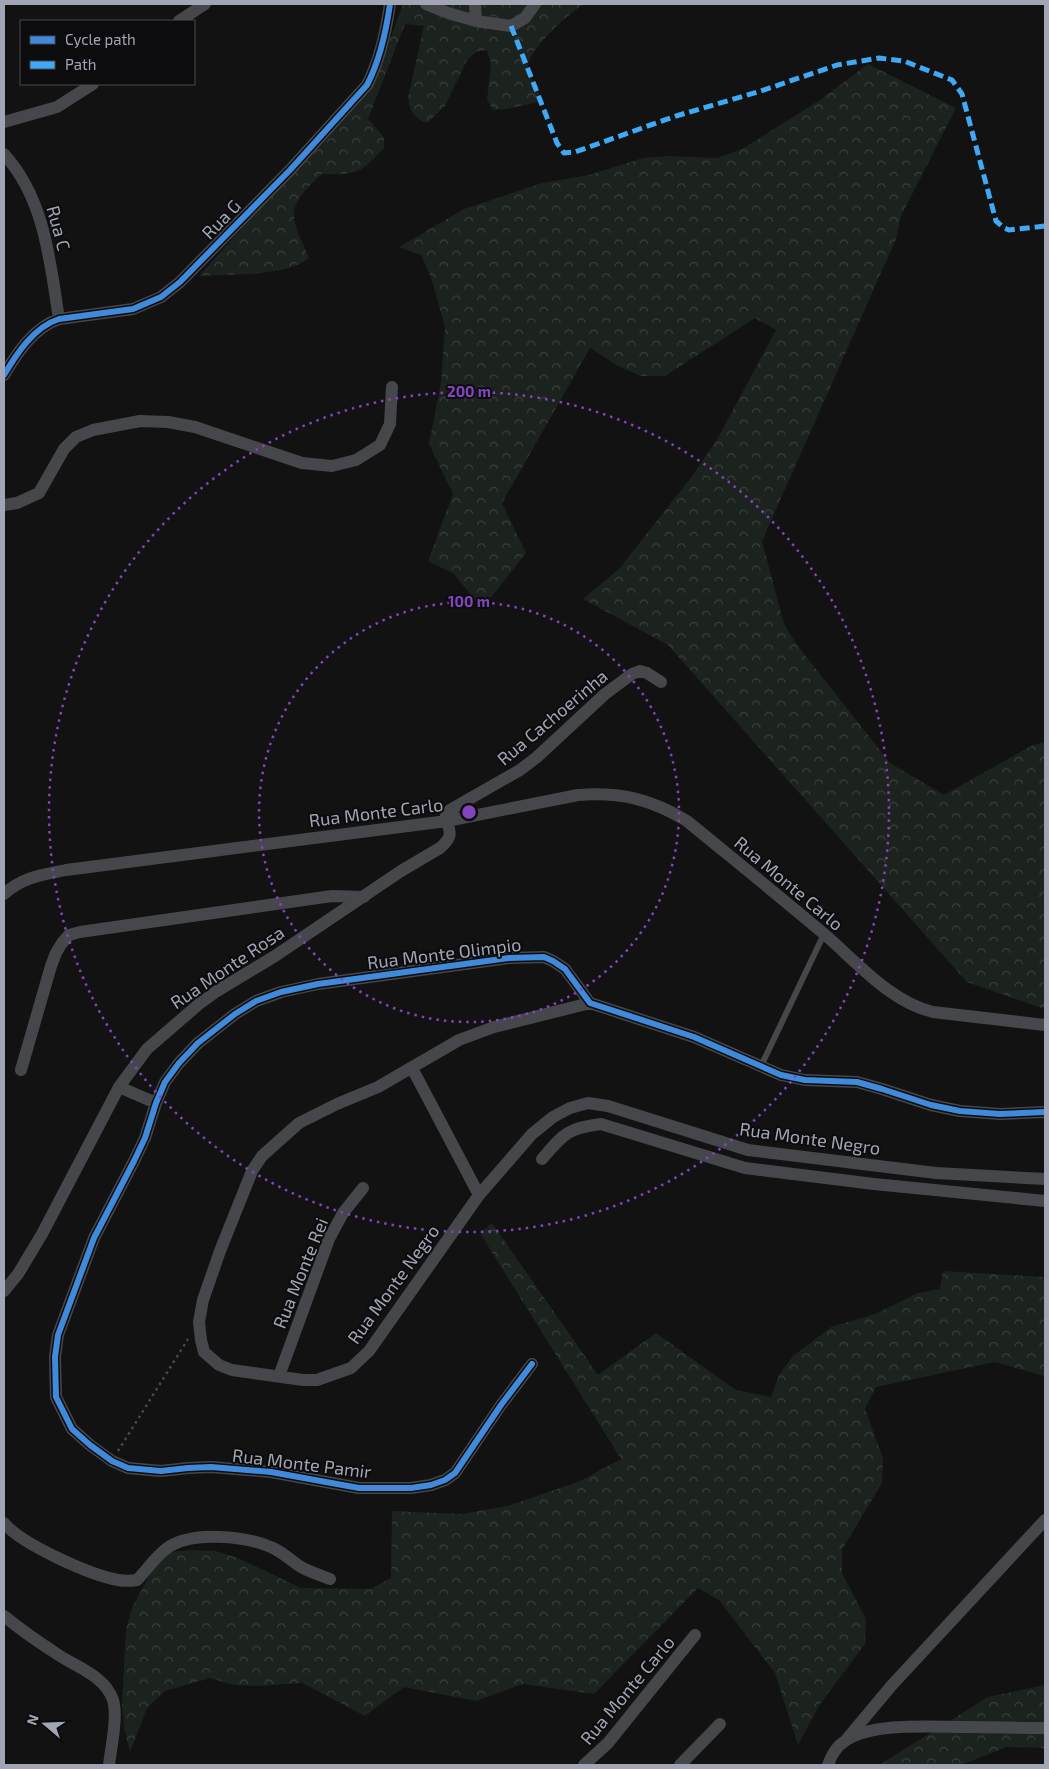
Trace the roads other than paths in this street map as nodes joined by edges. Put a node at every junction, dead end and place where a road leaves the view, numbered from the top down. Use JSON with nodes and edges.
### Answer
{"nodes":[{"id":1,"x":205,"y":4,"type":"edge"},
{"id":2,"x":390,"y":4,"type":"edge"},
{"id":3,"x":426,"y":4,"type":"edge"},
{"id":4,"x":475,"y":4,"type":"edge"},
{"id":5,"x":534,"y":4,"type":"edge"},
{"id":6,"x":181,"y":20,"type":"edge"},
{"id":7,"x":476,"y":21,"type":"junction"},
{"id":8,"x":91,"y":85,"type":"edge"},
{"id":9,"x":4,"y":122,"type":"edge"},
{"id":10,"x":4,"y":154,"type":"edge"},
{"id":11,"x":60,"y":320,"type":"junction"},
{"id":12,"x":4,"y":375,"type":"edge"},
{"id":13,"x":392,"y":387,"type":"dead end"},
{"id":14,"x":4,"y":505,"type":"edge"},
{"id":15,"x":661,"y":682,"type":"dead end"},
{"id":16,"x":447,"y":821,"type":"junction"},
{"id":17,"x":4,"y":894,"type":"edge"},
{"id":18,"x":364,"y":897,"type":"junction"},
{"id":19,"x":824,"y":934,"type":"junction"},
{"id":20,"x":590,"y":1003,"type":"junction"},
{"id":21,"x":1045,"y":1025,"type":"edge"},
{"id":22,"x":762,"y":1066,"type":"junction"},
{"id":23,"x":412,"y":1068,"type":"junction"},
{"id":24,"x":21,"y":1070,"type":"dead end"},
{"id":25,"x":119,"y":1087,"type":"junction"},
{"id":26,"x":156,"y":1102,"type":"junction"},
{"id":27,"x":1045,"y":1112,"type":"edge"},
{"id":28,"x":542,"y":1159,"type":"dead end"},
{"id":29,"x":1045,"y":1179,"type":"edge"},
{"id":30,"x":363,"y":1188,"type":"dead end"},
{"id":31,"x":479,"y":1195,"type":"junction"},
{"id":32,"x":1045,"y":1201,"type":"edge"},
{"id":33,"x":4,"y":1291,"type":"edge"},
{"id":34,"x":532,"y":1364,"type":"dead end"},
{"id":35,"x":279,"y":1376,"type":"junction"},
{"id":36,"x":1045,"y":1520,"type":"edge"},
{"id":37,"x":4,"y":1522,"type":"edge"},
{"id":38,"x":330,"y":1579,"type":"dead end"},
{"id":39,"x":4,"y":1616,"type":"edge"},
{"id":40,"x":695,"y":1635,"type":"dead end"},
{"id":41,"x":720,"y":1724,"type":"dead end"},
{"id":42,"x":1045,"y":1728,"type":"edge"},
{"id":43,"x":846,"y":1740,"type":"junction"},
{"id":44,"x":590,"y":1764,"type":"edge"},
{"id":45,"x":109,"y":1765,"type":"edge"},
{"id":46,"x":680,"y":1765,"type":"edge"},
{"id":47,"x":828,"y":1765,"type":"edge"}],
"edges":[{"from":1,"to":6,"type":"street"},
{"from":2,"to":11,"type":"street","name":"Rua G"},
{"from":3,"to":7,"type":"street"},
{"from":4,"to":7,"type":"street"},
{"from":5,"to":7,"type":"street"},
{"from":8,"to":9,"type":"street"},
{"from":10,"to":11,"type":"street","name":"Rua C"},
{"from":11,"to":12,"type":"street","name":"Rua G"},
{"from":13,"to":14,"type":"street"},
{"from":15,"to":16,"type":"street","name":"Rua Cachoerinha"},
{"from":16,"to":17,"type":"street","name":"Rua Monte Carlo"},
{"from":16,"to":18,"type":"street","name":"Rua Monte Rosa"},
{"from":16,"to":19,"type":"street","name":"Rua Monte Carlo"},
{"from":18,"to":24,"type":"street"},
{"from":18,"to":25,"type":"street","name":"Rua Monte Rosa"},
{"from":19,"to":21,"type":"street","name":"Rua Monte Carlo"},
{"from":19,"to":22,"type":"lane"},
{"from":20,"to":22,"type":"street"},
{"from":20,"to":23,"type":"street","name":"Rua Monte Negro"},
{"from":20,"to":26,"type":"street","name":"Rua Monte Olimpio"},
{"from":22,"to":27,"type":"street"},
{"from":23,"to":31,"type":"street"},
{"from":23,"to":35,"type":"street","name":"Rua Monte Negro"},
{"from":25,"to":26,"type":"street"},
{"from":25,"to":33,"type":"street","name":"Rua Monte Rosa"},
{"from":26,"to":34,"type":"street","name":"Rua Monte Pamir"},
{"from":28,"to":32,"type":"street"},
{"from":29,"to":31,"type":"street","name":"Rua Monte Negro"},
{"from":30,"to":35,"type":"street","name":"Rua Monte Rei"},
{"from":31,"to":35,"type":"street","name":"Rua Monte Negro"},
{"from":36,"to":43,"type":"street"},
{"from":37,"to":38,"type":"street"},
{"from":39,"to":45,"type":"street"},
{"from":40,"to":44,"type":"street","name":"Rua Monte Carlo"},
{"from":41,"to":46,"type":"street"},
{"from":42,"to":43,"type":"street"},
{"from":43,"to":47,"type":"street"}]}
